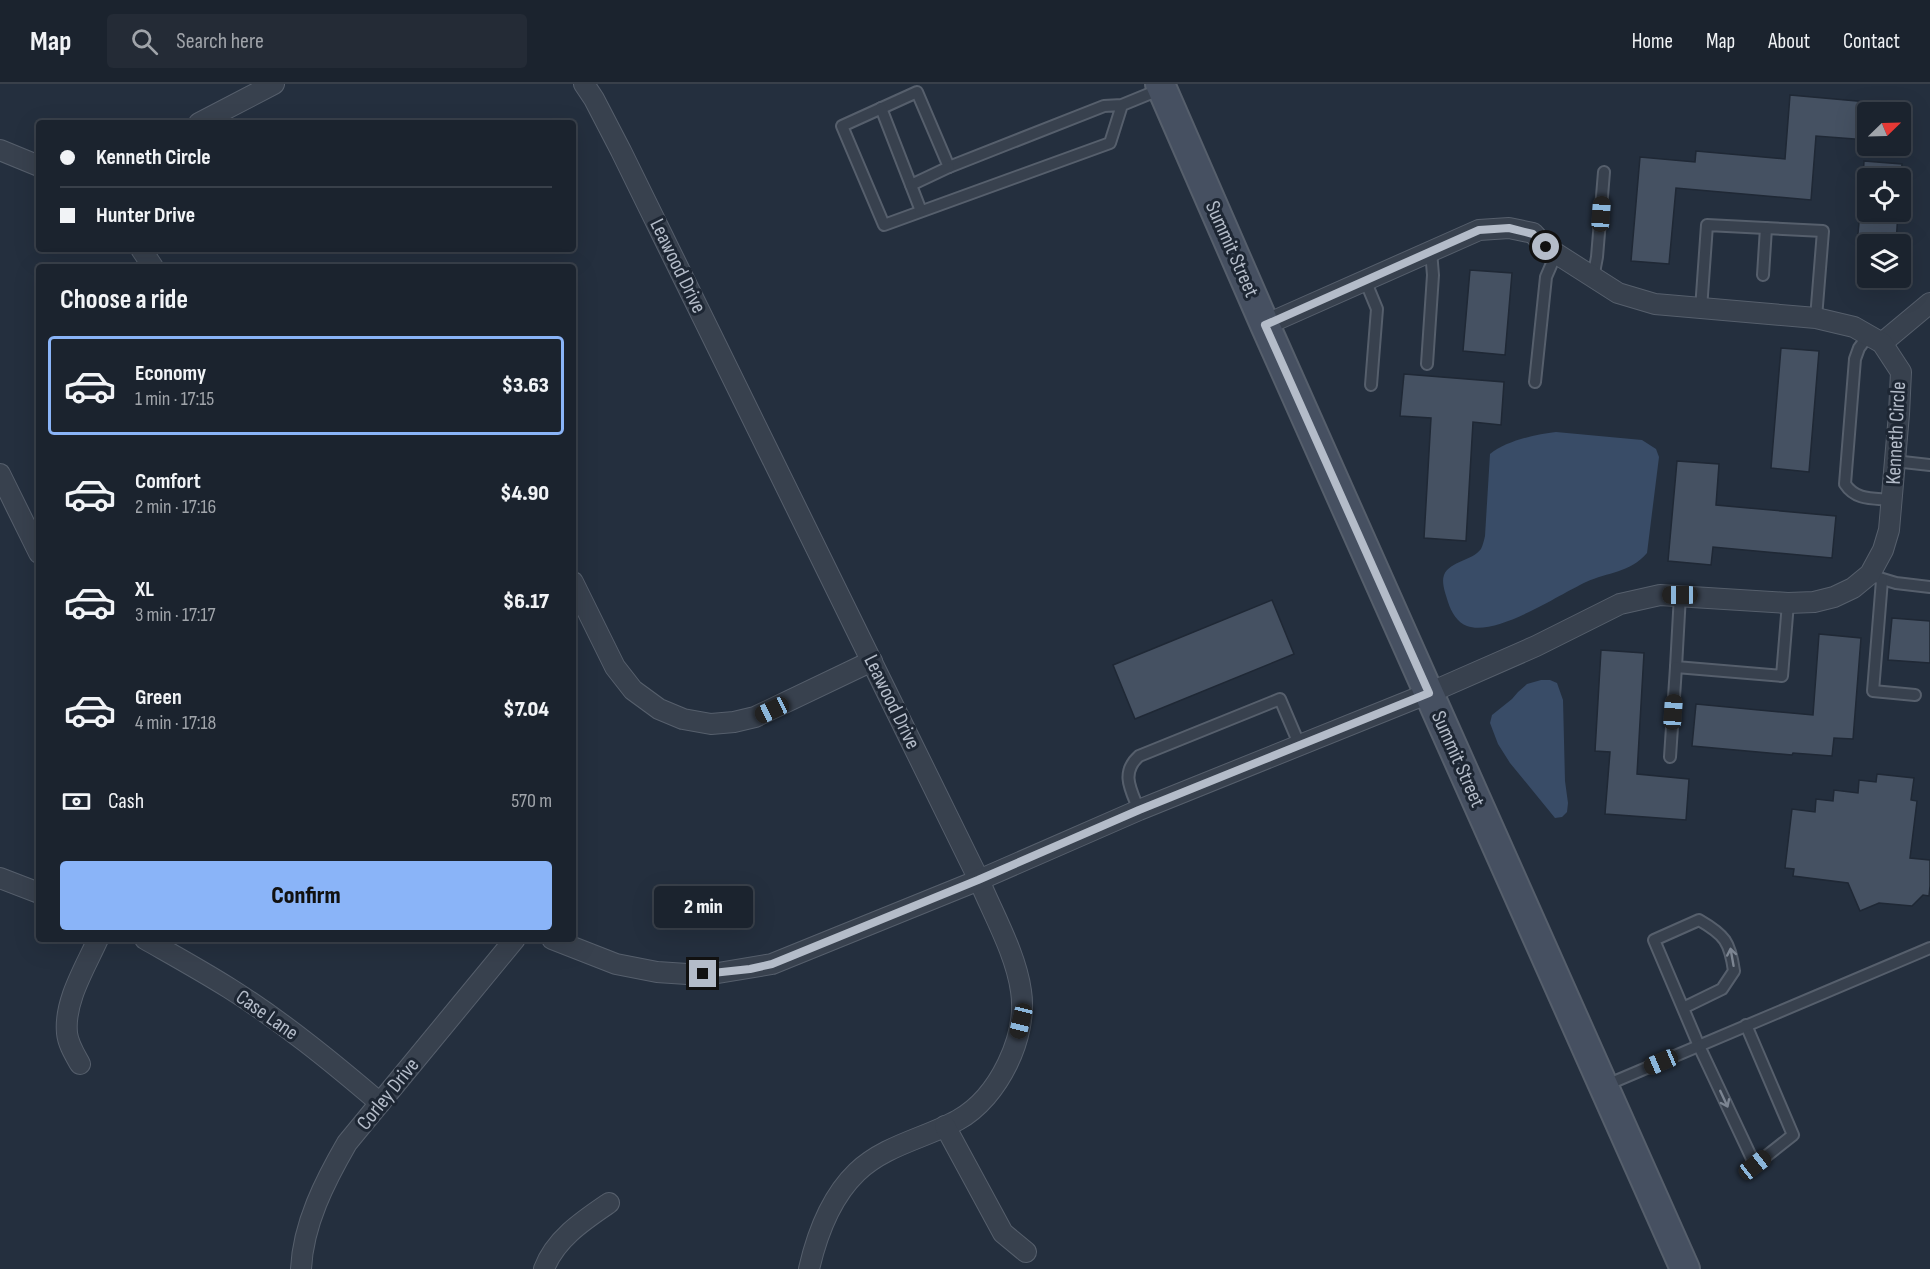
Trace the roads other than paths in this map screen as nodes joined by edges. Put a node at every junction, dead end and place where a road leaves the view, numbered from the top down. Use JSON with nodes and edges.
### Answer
{"nodes":[{"id":1,"x":274,"y":84,"type":"edge"},
{"id":2,"x":584,"y":84,"type":"edge"},
{"id":3,"x":1161,"y":86,"type":"edge"},
{"id":4,"x":1122,"y":105,"type":"junction"},
{"id":5,"x":881,"y":108,"type":"junction"},
{"id":6,"x":205,"y":120,"type":"edge"},
{"id":7,"x":0,"y":150,"type":"edge"},
{"id":8,"x":36,"y":165,"type":"edge"},
{"id":9,"x":949,"y":167,"type":"junction"},
{"id":10,"x":1604,"y":172,"type":"dead end"},
{"id":11,"x":911,"y":185,"type":"junction"},
{"id":12,"x":921,"y":211,"type":"junction"},
{"id":13,"x":1766,"y":228,"type":"junction"},
{"id":14,"x":1431,"y":251,"type":"junction"},
{"id":15,"x":1556,"y":254,"type":"junction"},
{"id":16,"x":1763,"y":275,"type":"dead end"},
{"id":17,"x":1593,"y":278,"type":"junction"},
{"id":18,"x":1365,"y":280,"type":"junction"},
{"id":19,"x":1930,"y":303,"type":"edge"},
{"id":20,"x":1701,"y":309,"type":"junction"},
{"id":21,"x":1816,"y":318,"type":"junction"},
{"id":22,"x":1265,"y":325,"type":"junction"},
{"id":23,"x":1875,"y":340,"type":"junction"},
{"id":24,"x":1427,"y":364,"type":"dead end"},
{"id":25,"x":1535,"y":382,"type":"dead end"},
{"id":26,"x":1371,"y":386,"type":"dead end"},
{"id":27,"x":1894,"y":461,"type":"junction"},
{"id":28,"x":1930,"y":465,"type":"edge"},
{"id":29,"x":0,"y":474,"type":"edge"},
{"id":30,"x":1892,"y":500,"type":"junction"},
{"id":31,"x":36,"y":547,"type":"edge"},
{"id":32,"x":1876,"y":577,"type":"junction"},
{"id":33,"x":1930,"y":587,"type":"edge"},
{"id":34,"x":576,"y":588,"type":"edge"},
{"id":35,"x":1680,"y":595,"type":"junction"},
{"id":36,"x":1788,"y":603,"type":"junction"},
{"id":37,"x":872,"y":662,"type":"junction"},
{"id":38,"x":1676,"y":667,"type":"junction"},
{"id":39,"x":1429,"y":693,"type":"junction"},
{"id":40,"x":1916,"y":695,"type":"dead end"},
{"id":41,"x":1300,"y":746,"type":"junction"},
{"id":42,"x":1670,"y":757,"type":"dead end"},
{"id":43,"x":1139,"y":810,"type":"junction"},
{"id":44,"x":0,"y":878,"type":"edge"},
{"id":45,"x":978,"y":880,"type":"junction"},
{"id":46,"x":36,"y":892,"type":"edge"},
{"id":47,"x":97,"y":942,"type":"edge"},
{"id":48,"x":150,"y":942,"type":"edge"},
{"id":49,"x":513,"y":942,"type":"edge"},
{"id":50,"x":560,"y":942,"type":"edge"},
{"id":51,"x":1930,"y":948,"type":"edge"},
{"id":52,"x":1683,"y":1008,"type":"junction"},
{"id":53,"x":1746,"y":1026,"type":"junction"},
{"id":54,"x":1699,"y":1046,"type":"junction"},
{"id":55,"x":80,"y":1064,"type":"dead end"},
{"id":56,"x":1604,"y":1086,"type":"junction"},
{"id":57,"x":380,"y":1103,"type":"junction"},
{"id":58,"x":945,"y":1126,"type":"junction"},
{"id":59,"x":609,"y":1203,"type":"dead end"},
{"id":60,"x":1026,"y":1252,"type":"dead end"},
{"id":61,"x":301,"y":1269,"type":"edge"},
{"id":62,"x":544,"y":1269,"type":"edge"},
{"id":63,"x":809,"y":1269,"type":"edge"},
{"id":64,"x":1685,"y":1269,"type":"edge"}],
"edges":[{"from":1,"to":6,"type":"street"},
{"from":2,"to":37,"type":"street","name":"Leawood Drive"},
{"from":3,"to":4,"type":"lane"},
{"from":3,"to":22,"type":"main road","name":"Summit Street"},
{"from":4,"to":9,"type":"lane"},
{"from":4,"to":12,"type":"lane"},
{"from":5,"to":9,"type":"lane"},
{"from":5,"to":11,"type":"lane"},
{"from":5,"to":12,"type":"lane"},
{"from":7,"to":8,"type":"street"},
{"from":9,"to":11,"type":"lane"},
{"from":10,"to":17,"type":"lane"},
{"from":11,"to":12,"type":"lane"},
{"from":13,"to":16,"type":"lane"},
{"from":13,"to":20,"type":"lane"},
{"from":13,"to":21,"type":"lane"},
{"from":14,"to":15,"type":"street"},
{"from":14,"to":18,"type":"street"},
{"from":14,"to":24,"type":"lane"},
{"from":15,"to":17,"type":"street"},
{"from":15,"to":25,"type":"lane"},
{"from":17,"to":20,"type":"street"},
{"from":18,"to":22,"type":"street"},
{"from":18,"to":26,"type":"lane"},
{"from":19,"to":23,"type":"street"},
{"from":20,"to":21,"type":"street"},
{"from":21,"to":23,"type":"street"},
{"from":22,"to":39,"type":"main road","name":"Summit Street"},
{"from":23,"to":27,"type":"street","name":"Kenneth Circle"},
{"from":23,"to":30,"type":"lane"},
{"from":27,"to":28,"type":"lane"},
{"from":27,"to":30,"type":"street","name":"Kenneth Circle"},
{"from":29,"to":31,"type":"street"},
{"from":30,"to":32,"type":"street","name":"Kenneth Circle"},
{"from":32,"to":33,"type":"lane"},
{"from":32,"to":36,"type":"street","name":"Kenneth Circle"},
{"from":32,"to":40,"type":"lane"},
{"from":34,"to":37,"type":"street"},
{"from":35,"to":36,"type":"street","name":"Kenneth Circle"},
{"from":35,"to":38,"type":"lane"},
{"from":35,"to":39,"type":"street","name":"Kenneth Circle"},
{"from":36,"to":38,"type":"lane"},
{"from":37,"to":45,"type":"street","name":"Leawood Drive"},
{"from":38,"to":42,"type":"lane"},
{"from":39,"to":41,"type":"street","name":"Kenneth Circle"},
{"from":39,"to":56,"type":"main road","name":"Summit Street"},
{"from":41,"to":43,"type":"street","name":"Kenneth Circle"},
{"from":41,"to":43,"type":"lane"},
{"from":43,"to":45,"type":"street","name":"Kenneth Circle"},
{"from":44,"to":46,"type":"street"},
{"from":45,"to":50,"type":"street","name":"Kenneth Circle"},
{"from":45,"to":58,"type":"street","name":"Leawood Drive"},
{"from":47,"to":55,"type":"street"},
{"from":48,"to":57,"type":"street","name":"Case Lane"},
{"from":49,"to":57,"type":"street","name":"Corley Drive"},
{"from":51,"to":53,"type":"lane"},
{"from":52,"to":52,"type":"lane","one_way":true},
{"from":52,"to":54,"type":"lane"},
{"from":53,"to":54,"type":"lane"},
{"from":54,"to":53,"type":"lane","one_way":true},
{"from":54,"to":56,"type":"lane"},
{"from":56,"to":64,"type":"main road","name":"Summit Street"},
{"from":57,"to":61,"type":"street","name":"Corley Drive"},
{"from":58,"to":60,"type":"street"},
{"from":58,"to":63,"type":"street","name":"Leawood Drive"},
{"from":59,"to":62,"type":"street"}]}
